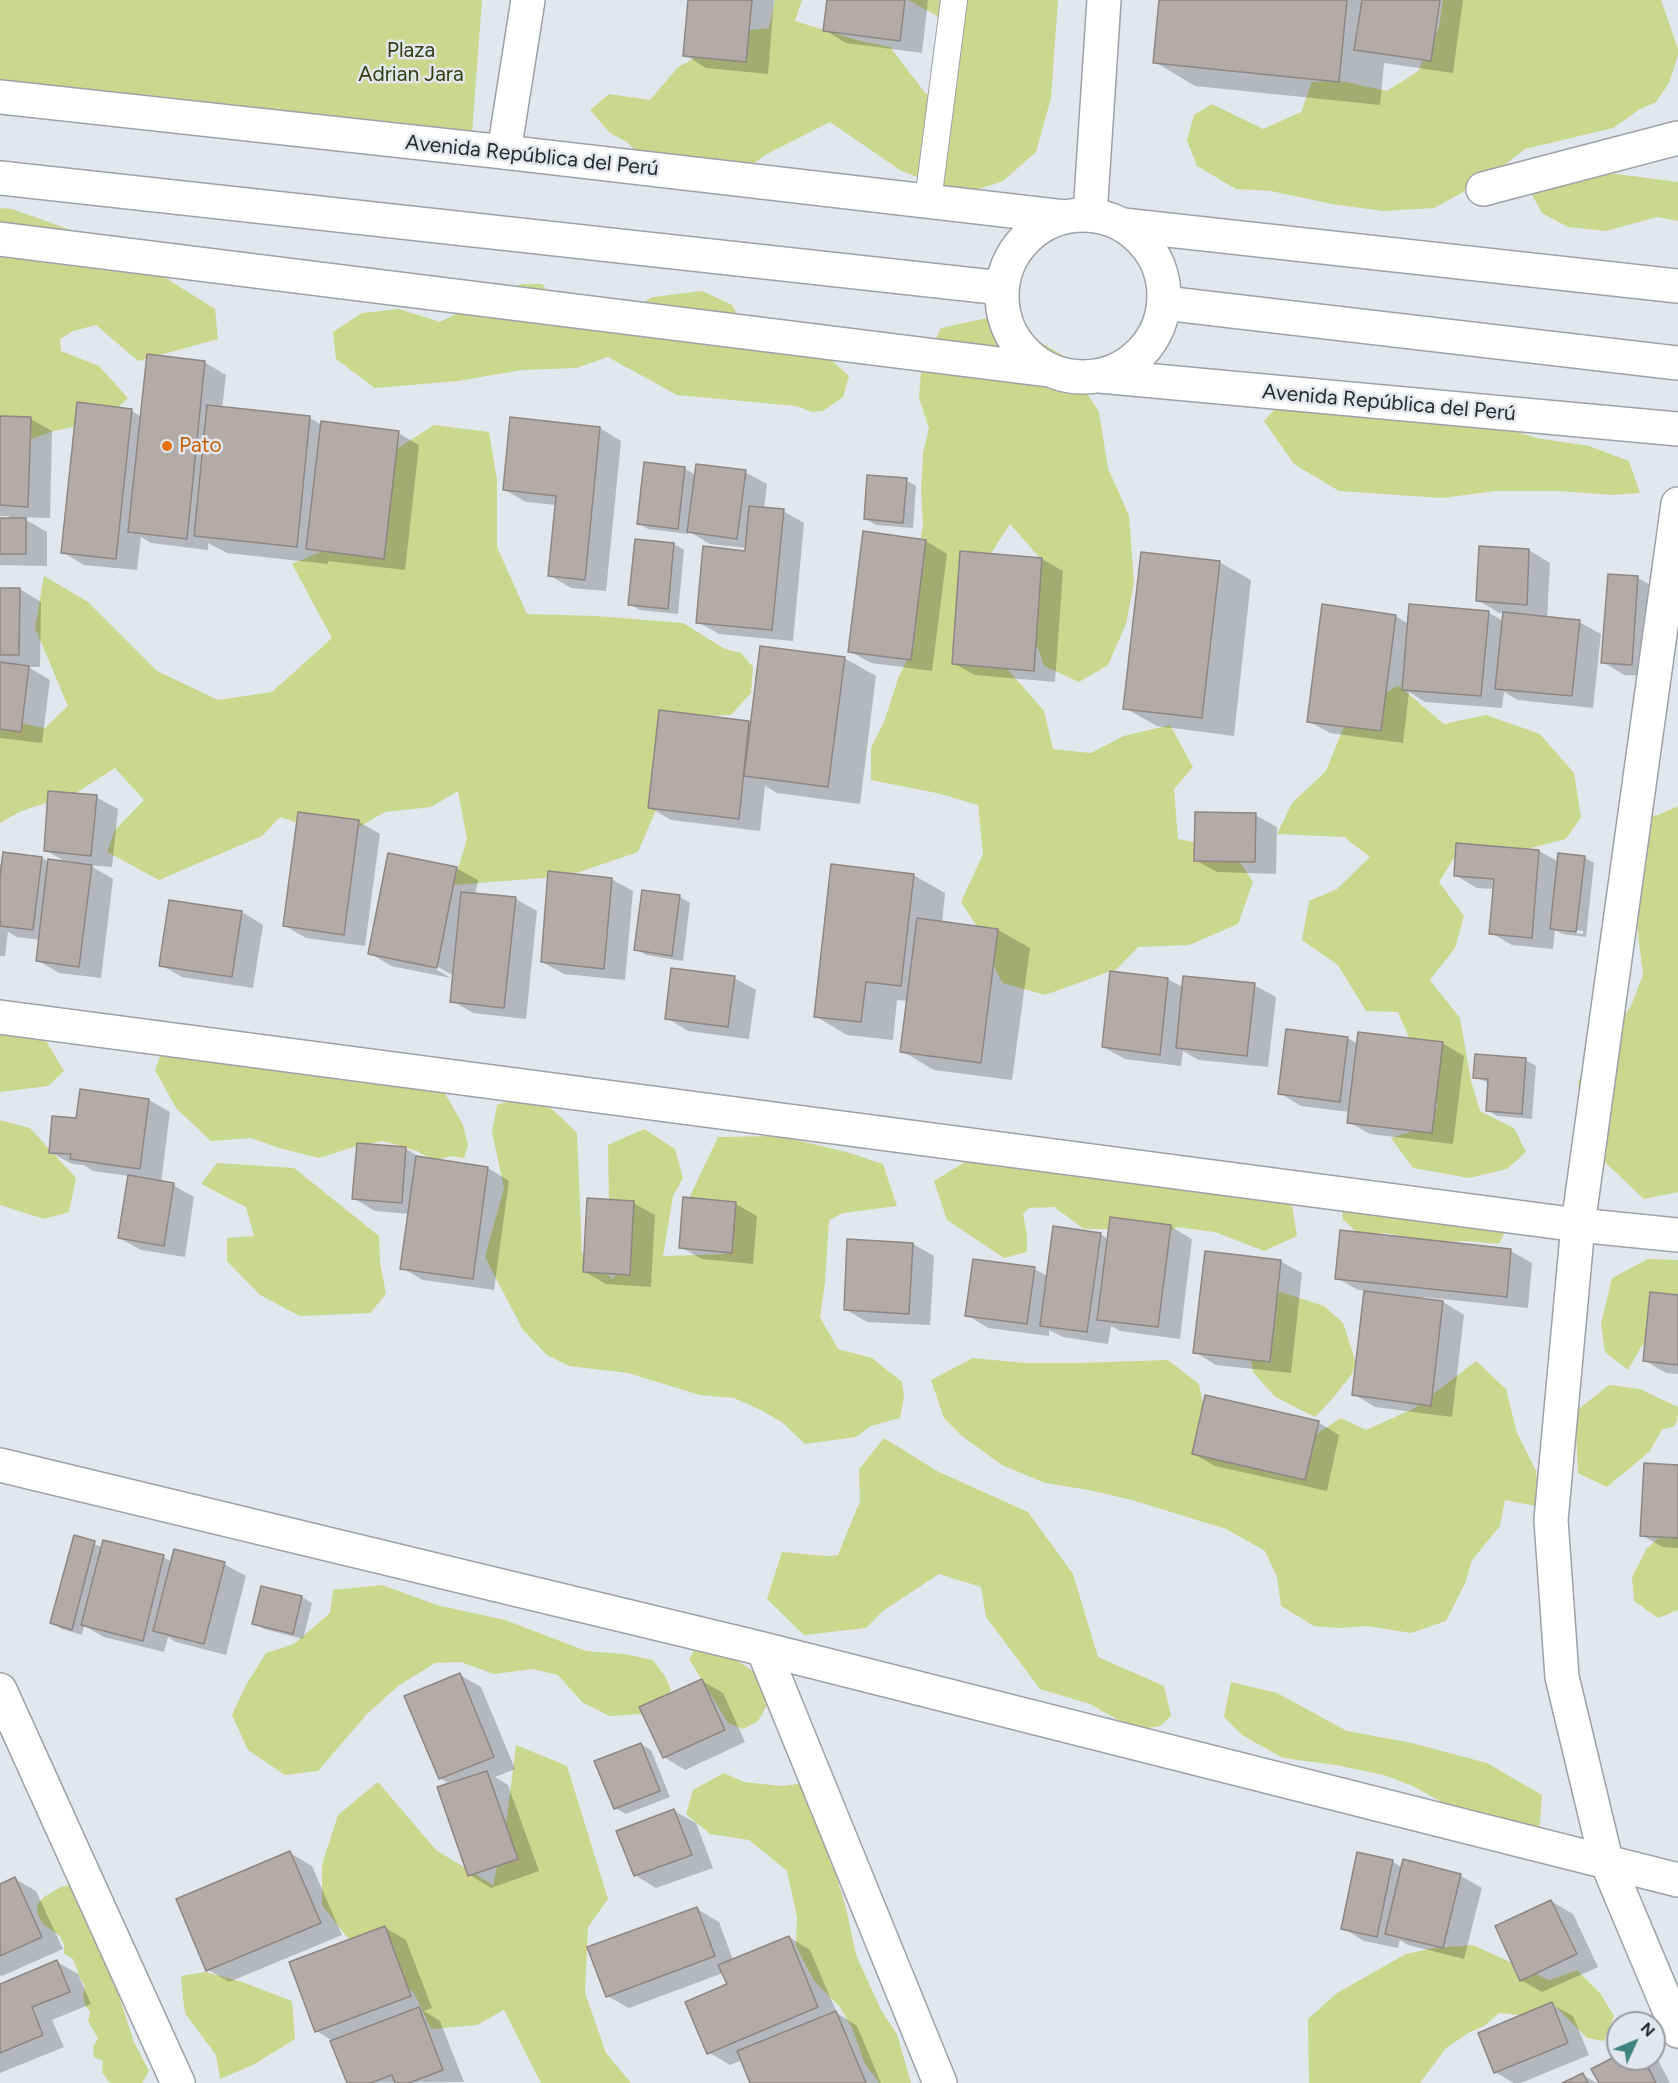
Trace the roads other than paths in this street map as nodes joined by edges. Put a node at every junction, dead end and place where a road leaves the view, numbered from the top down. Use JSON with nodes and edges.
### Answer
{"nodes":[{"id":1,"x":528,"y":0,"type":"edge"},
{"id":2,"x":954,"y":0,"type":"edge"},
{"id":3,"x":1104,"y":0,"type":"edge"},
{"id":4,"x":0,"y":97,"type":"edge"},
{"id":5,"x":1678,"y":138,"type":"edge"},
{"id":6,"x":504,"y":152,"type":"junction"},
{"id":7,"x":0,"y":178,"type":"edge"},
{"id":8,"x":1483,"y":189,"type":"dead end"},
{"id":9,"x":927,"y":201,"type":"junction"},
{"id":10,"x":1077,"y":216,"type":"junction"},
{"id":11,"x":1123,"y":225,"type":"junction"},
{"id":12,"x":0,"y":239,"type":"edge"},
{"id":13,"x":1678,"y":286,"type":"edge"},
{"id":14,"x":1002,"y":288,"type":"junction"},
{"id":15,"x":1164,"y":303,"type":"junction"},
{"id":16,"x":1678,"y":363,"type":"edge"},
{"id":17,"x":1048,"y":370,"type":"junction"},
{"id":18,"x":1100,"y":376,"type":"junction"},
{"id":19,"x":1678,"y":429,"type":"edge"},
{"id":20,"x":1678,"y":504,"type":"edge"},
{"id":21,"x":1672,"y":595,"type":"edge"},
{"id":22,"x":0,"y":1017,"type":"edge"},
{"id":23,"x":1578,"y":1225,"type":"junction"},
{"id":24,"x":1678,"y":1235,"type":"edge"},
{"id":25,"x":0,"y":1465,"type":"edge"},
{"id":26,"x":763,"y":1649,"type":"junction"},
{"id":27,"x":0,"y":1690,"type":"edge"},
{"id":28,"x":1606,"y":1860,"type":"junction"},
{"id":29,"x":1678,"y":1880,"type":"edge"},
{"id":30,"x":1678,"y":2031,"type":"edge"},
{"id":31,"x":178,"y":2083,"type":"edge"},
{"id":32,"x":940,"y":2083,"type":"edge"}],
"edges":[{"from":1,"to":6,"type":"main road"},
{"from":2,"to":9,"type":"lane"},
{"from":3,"to":10,"type":"main road"},
{"from":4,"to":6,"type":"main road","name":"Avenida República del Perú"},
{"from":5,"to":8,"type":"main road"},
{"from":6,"to":9,"type":"main road","name":"Avenida República del Perú"},
{"from":7,"to":14,"type":"main road"},
{"from":9,"to":10,"type":"main road","name":"Avenida República del Perú"},
{"from":10,"to":11,"type":"main road"},
{"from":10,"to":14,"type":"main road"},
{"from":11,"to":13,"type":"main road"},
{"from":11,"to":15,"type":"main road"},
{"from":12,"to":17,"type":"main road"},
{"from":14,"to":17,"type":"main road"},
{"from":15,"to":16,"type":"main road"},
{"from":15,"to":18,"type":"main road"},
{"from":17,"to":18,"type":"main road"},
{"from":18,"to":19,"type":"main road","name":"Avenida República del Perú"},
{"from":20,"to":21,"type":"main road"},
{"from":21,"to":23,"type":"main road"},
{"from":22,"to":23,"type":"main road"},
{"from":23,"to":24,"type":"main road"},
{"from":23,"to":28,"type":"main road"},
{"from":25,"to":26,"type":"main road"},
{"from":26,"to":28,"type":"main road"},
{"from":26,"to":32,"type":"main road"},
{"from":27,"to":31,"type":"main road"},
{"from":28,"to":29,"type":"main road"},
{"from":28,"to":30,"type":"main road"}]}
